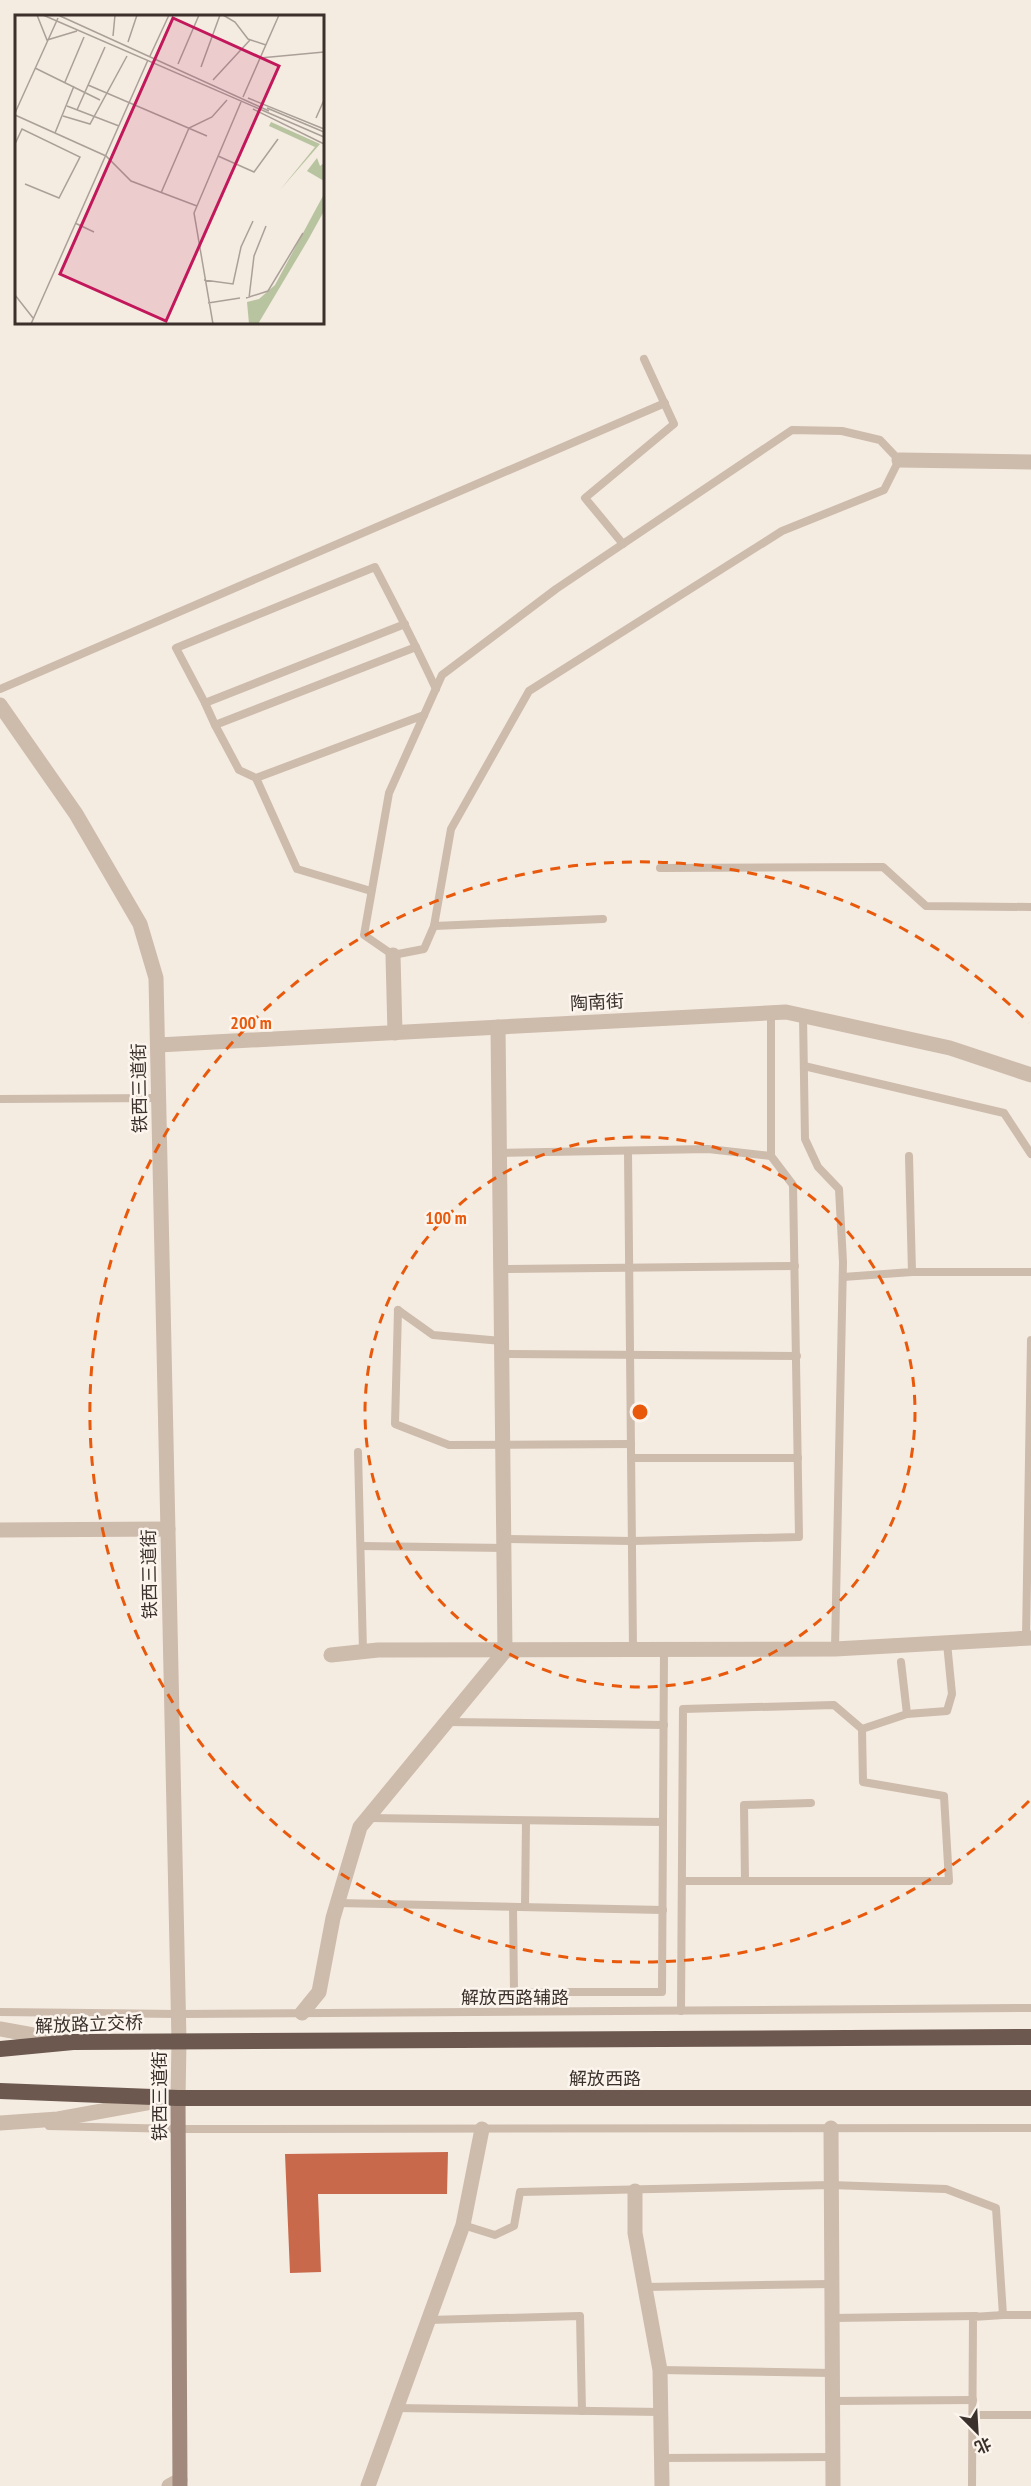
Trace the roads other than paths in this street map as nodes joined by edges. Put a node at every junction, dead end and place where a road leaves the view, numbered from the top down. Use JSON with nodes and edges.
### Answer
{"nodes":[{"id":1,"x":644,"y":359,"type":"dead end"},
{"id":2,"x":665,"y":404,"type":"junction"},
{"id":3,"x":898,"y":460,"type":"junction"},
{"id":4,"x":1031,"y":462,"type":"edge"},
{"id":5,"x":623,"y":544,"type":"junction"},
{"id":6,"x":405,"y":624,"type":"junction"},
{"id":7,"x":417,"y":647,"type":"junction"},
{"id":8,"x":0,"y":688,"type":"edge"},
{"id":9,"x":436,"y":689,"type":"junction"},
{"id":10,"x":206,"y":703,"type":"junction"},
{"id":11,"x":0,"y":705,"type":"edge"},
{"id":12,"x":424,"y":715,"type":"junction"},
{"id":13,"x":215,"y":725,"type":"junction"},
{"id":14,"x":256,"y":778,"type":"junction"},
{"id":15,"x":660,"y":868,"type":"dead end"},
{"id":16,"x":371,"y":891,"type":"junction"},
{"id":17,"x":1031,"y":907,"type":"edge"},
{"id":18,"x":603,"y":919,"type":"dead end"},
{"id":19,"x":434,"y":926,"type":"junction"},
{"id":20,"x":393,"y":955,"type":"junction"},
{"id":21,"x":771,"y":1012,"type":"junction"},
{"id":22,"x":803,"y":1016,"type":"junction"},
{"id":23,"x":498,"y":1027,"type":"junction"},
{"id":24,"x":394,"y":1033,"type":"junction"},
{"id":25,"x":158,"y":1045,"type":"junction"},
{"id":26,"x":804,"y":1066,"type":"junction"},
{"id":27,"x":1031,"y":1075,"type":"edge"},
{"id":28,"x":159,"y":1098,"type":"junction"},
{"id":29,"x":0,"y":1099,"type":"edge"},
{"id":30,"x":628,"y":1152,"type":"junction"},
{"id":31,"x":500,"y":1153,"type":"junction"},
{"id":32,"x":1031,"y":1154,"type":"edge"},
{"id":33,"x":771,"y":1156,"type":"junction"},
{"id":34,"x":909,"y":1156,"type":"dead end"},
{"id":35,"x":795,"y":1266,"type":"junction"},
{"id":36,"x":629,"y":1267,"type":"junction"},
{"id":37,"x":501,"y":1269,"type":"junction"},
{"id":38,"x":912,"y":1272,"type":"junction"},
{"id":39,"x":1031,"y":1272,"type":"edge"},
{"id":40,"x":843,"y":1277,"type":"junction"},
{"id":41,"x":1031,"y":1340,"type":"edge"},
{"id":42,"x":502,"y":1347,"type":"junction"},
{"id":43,"x":630,"y":1354,"type":"junction"},
{"id":44,"x":797,"y":1356,"type":"junction"},
{"id":45,"x":631,"y":1444,"type":"junction"},
{"id":46,"x":503,"y":1446,"type":"junction"},
{"id":47,"x":358,"y":1452,"type":"dead end"},
{"id":48,"x":631,"y":1458,"type":"junction"},
{"id":49,"x":798,"y":1458,"type":"junction"},
{"id":50,"x":168,"y":1529,"type":"junction"},
{"id":51,"x":0,"y":1530,"type":"edge"},
{"id":52,"x":632,"y":1541,"type":"junction"},
{"id":53,"x":505,"y":1544,"type":"junction"},
{"id":54,"x":361,"y":1546,"type":"junction"},
{"id":55,"x":1028,"y":1638,"type":"edge"},
{"id":56,"x":947,"y":1642,"type":"junction"},
{"id":57,"x":835,"y":1649,"type":"junction"},
{"id":58,"x":633,"y":1650,"type":"junction"},
{"id":59,"x":664,"y":1650,"type":"junction"},
{"id":60,"x":363,"y":1651,"type":"junction"},
{"id":61,"x":505,"y":1651,"type":"junction"},
{"id":62,"x":331,"y":1655,"type":"dead end"},
{"id":63,"x":901,"y":1662,"type":"dead end"},
{"id":64,"x":907,"y":1714,"type":"junction"},
{"id":65,"x":447,"y":1722,"type":"junction"},
{"id":66,"x":664,"y":1725,"type":"junction"},
{"id":67,"x":862,"y":1729,"type":"junction"},
{"id":68,"x":811,"y":1803,"type":"dead end"},
{"id":69,"x":368,"y":1818,"type":"junction"},
{"id":70,"x":526,"y":1821,"type":"junction"},
{"id":71,"x":663,"y":1822,"type":"junction"},
{"id":72,"x":682,"y":1881,"type":"junction"},
{"id":73,"x":745,"y":1881,"type":"junction"},
{"id":74,"x":338,"y":1903,"type":"junction"},
{"id":75,"x":513,"y":1907,"type":"junction"},
{"id":76,"x":525,"y":1907,"type":"junction"},
{"id":77,"x":663,"y":1910,"type":"junction"},
{"id":78,"x":1031,"y":2008,"type":"edge"},
{"id":79,"x":681,"y":2011,"type":"junction"},
{"id":80,"x":0,"y":2012,"type":"edge"},
{"id":81,"x":302,"y":2013,"type":"junction"},
{"id":82,"x":178,"y":2014,"type":"junction"},
{"id":83,"x":0,"y":2029,"type":"edge"},
{"id":84,"x":1031,"y":2037,"type":"edge"},
{"id":85,"x":0,"y":2040,"type":"edge"},
{"id":86,"x":179,"y":2041,"type":"junction"},
{"id":87,"x":73,"y":2042,"type":"junction"},
{"id":88,"x":0,"y":2049,"type":"edge"},
{"id":89,"x":5,"y":2093,"type":"edge"},
{"id":90,"x":178,"y":2098,"type":"junction"},
{"id":91,"x":1031,"y":2098,"type":"edge"},
{"id":92,"x":0,"y":2124,"type":"edge"},
{"id":93,"x":482,"y":2128,"type":"junction"},
{"id":94,"x":831,"y":2128,"type":"junction"},
{"id":95,"x":1031,"y":2128,"type":"edge"},
{"id":96,"x":178,"y":2129,"type":"junction"},
{"id":97,"x":831,"y":2185,"type":"junction"},
{"id":98,"x":635,"y":2191,"type":"junction"},
{"id":99,"x":463,"y":2225,"type":"junction"},
{"id":100,"x":832,"y":2284,"type":"junction"},
{"id":101,"x":645,"y":2287,"type":"junction"},
{"id":102,"x":1003,"y":2315,"type":"junction"},
{"id":103,"x":1031,"y":2315,"type":"edge"},
{"id":104,"x":973,"y":2317,"type":"junction"},
{"id":105,"x":832,"y":2318,"type":"junction"},
{"id":106,"x":428,"y":2320,"type":"junction"},
{"id":107,"x":660,"y":2370,"type":"junction"},
{"id":108,"x":832,"y":2373,"type":"junction"},
{"id":109,"x":973,"y":2400,"type":"junction"},
{"id":110,"x":833,"y":2401,"type":"junction"},
{"id":111,"x":396,"y":2408,"type":"junction"},
{"id":112,"x":582,"y":2411,"type":"junction"},
{"id":113,"x":661,"y":2412,"type":"junction"},
{"id":114,"x":973,"y":2415,"type":"junction"},
{"id":115,"x":1031,"y":2415,"type":"edge"},
{"id":116,"x":833,"y":2457,"type":"junction"},
{"id":117,"x":662,"y":2458,"type":"junction"},
{"id":118,"x":177,"y":2484,"type":"edge"},
{"id":119,"x":368,"y":2486,"type":"edge"},
{"id":120,"x":662,"y":2486,"type":"edge"},
{"id":121,"x":833,"y":2486,"type":"edge"},
{"id":122,"x":972,"y":2486,"type":"edge"}],
"edges":[{"from":1,"to":2,"type":"lane"},
{"from":2,"to":5,"type":"lane"},
{"from":2,"to":8,"type":"lane"},
{"from":3,"to":4,"type":"street"},
{"from":3,"to":5,"type":"lane"},
{"from":3,"to":19,"type":"lane"},
{"from":5,"to":9,"type":"lane"},
{"from":6,"to":7,"type":"lane"},
{"from":6,"to":10,"type":"lane"},
{"from":6,"to":10,"type":"lane"},
{"from":7,"to":9,"type":"lane"},
{"from":7,"to":13,"type":"lane"},
{"from":9,"to":12,"type":"lane"},
{"from":10,"to":13,"type":"lane"},
{"from":11,"to":25,"type":"street","name":"铁西三道街"},
{"from":12,"to":14,"type":"lane"},
{"from":12,"to":16,"type":"lane"},
{"from":13,"to":14,"type":"lane"},
{"from":14,"to":16,"type":"lane"},
{"from":15,"to":17,"type":"lane"},
{"from":16,"to":20,"type":"lane"},
{"from":18,"to":19,"type":"lane"},
{"from":19,"to":20,"type":"lane"},
{"from":20,"to":24,"type":"street"},
{"from":21,"to":22,"type":"street","name":"陶南街"},
{"from":21,"to":23,"type":"street","name":"陶南街"},
{"from":21,"to":33,"type":"lane"},
{"from":22,"to":26,"type":"lane"},
{"from":22,"to":27,"type":"street","name":"陶南街"},
{"from":23,"to":24,"type":"street","name":"陶南街"},
{"from":23,"to":31,"type":"street"},
{"from":24,"to":25,"type":"street","name":"陶南街"},
{"from":25,"to":28,"type":"street","name":"铁西三道街"},
{"from":26,"to":32,"type":"lane"},
{"from":26,"to":40,"type":"lane"},
{"from":28,"to":29,"type":"lane"},
{"from":28,"to":50,"type":"street","name":"铁西三道街"},
{"from":30,"to":31,"type":"lane"},
{"from":30,"to":33,"type":"lane"},
{"from":30,"to":36,"type":"lane"},
{"from":31,"to":37,"type":"street"},
{"from":33,"to":35,"type":"lane"},
{"from":34,"to":38,"type":"lane"},
{"from":35,"to":36,"type":"lane"},
{"from":35,"to":44,"type":"lane"},
{"from":36,"to":37,"type":"lane"},
{"from":36,"to":43,"type":"lane"},
{"from":37,"to":42,"type":"street"},
{"from":38,"to":39,"type":"lane"},
{"from":38,"to":40,"type":"lane"},
{"from":40,"to":57,"type":"lane"},
{"from":41,"to":55,"type":"lane"},
{"from":42,"to":43,"type":"lane"},
{"from":42,"to":46,"type":"street"},
{"from":42,"to":46,"type":"lane"},
{"from":43,"to":44,"type":"lane"},
{"from":43,"to":45,"type":"lane"},
{"from":44,"to":49,"type":"lane"},
{"from":45,"to":46,"type":"lane"},
{"from":45,"to":48,"type":"lane"},
{"from":46,"to":53,"type":"street"},
{"from":47,"to":54,"type":"lane"},
{"from":48,"to":49,"type":"lane"},
{"from":48,"to":52,"type":"lane"},
{"from":49,"to":52,"type":"lane"},
{"from":50,"to":51,"type":"street"},
{"from":50,"to":82,"type":"street","name":"铁西三道街"},
{"from":52,"to":53,"type":"lane"},
{"from":52,"to":58,"type":"lane"},
{"from":53,"to":54,"type":"lane"},
{"from":53,"to":61,"type":"street"},
{"from":54,"to":60,"type":"lane"},
{"from":55,"to":56,"type":"street"},
{"from":56,"to":57,"type":"street"},
{"from":56,"to":64,"type":"lane"},
{"from":57,"to":59,"type":"street"},
{"from":58,"to":59,"type":"street"},
{"from":58,"to":61,"type":"street"},
{"from":59,"to":66,"type":"lane"},
{"from":60,"to":61,"type":"street"},
{"from":60,"to":62,"type":"street"},
{"from":61,"to":65,"type":"street"},
{"from":63,"to":64,"type":"lane"},
{"from":64,"to":67,"type":"lane"},
{"from":65,"to":66,"type":"lane"},
{"from":65,"to":69,"type":"street"},
{"from":66,"to":71,"type":"lane"},
{"from":67,"to":72,"type":"lane"},
{"from":67,"to":73,"type":"lane"},
{"from":68,"to":73,"type":"lane"},
{"from":69,"to":70,"type":"lane"},
{"from":69,"to":74,"type":"street"},
{"from":70,"to":71,"type":"lane"},
{"from":70,"to":76,"type":"lane"},
{"from":71,"to":77,"type":"lane"},
{"from":72,"to":73,"type":"lane"},
{"from":72,"to":79,"type":"lane"},
{"from":74,"to":75,"type":"lane"},
{"from":74,"to":81,"type":"street"},
{"from":75,"to":76,"type":"lane"},
{"from":75,"to":77,"type":"lane"},
{"from":76,"to":77,"type":"lane"},
{"from":78,"to":79,"type":"lane","name":"解放西路辅路"},
{"from":79,"to":81,"type":"lane","name":"解放西路辅路"},
{"from":80,"to":82,"type":"lane","name":"解放西路辅路"},
{"from":81,"to":82,"type":"lane","name":"解放西路辅路"},
{"from":82,"to":86,"type":"street","name":"铁西三道街"},
{"from":83,"to":87,"type":"street"},
{"from":84,"to":86,"type":"highway"},
{"from":85,"to":87,"type":"highway"},
{"from":86,"to":87,"type":"highway","name":"解放路立交桥"},
{"from":86,"to":90,"type":"street","name":"铁西三道街"},
{"from":87,"to":88,"type":"highway","name":"解放路立交桥"},
{"from":89,"to":90,"type":"highway"},
{"from":90,"to":91,"type":"highway","name":"解放西路"},
{"from":90,"to":92,"type":"street"},
{"from":90,"to":96,"type":"main road","name":"铁西三道街"},
{"from":92,"to":96,"type":"lane"},
{"from":93,"to":94,"type":"lane"},
{"from":93,"to":96,"type":"lane"},
{"from":93,"to":99,"type":"street"},
{"from":94,"to":95,"type":"lane"},
{"from":94,"to":97,"type":"street"},
{"from":96,"to":118,"type":"main road","name":"铁西三道街"},
{"from":97,"to":98,"type":"lane"},
{"from":97,"to":100,"type":"street"},
{"from":97,"to":102,"type":"lane"},
{"from":98,"to":99,"type":"lane"},
{"from":98,"to":101,"type":"street"},
{"from":99,"to":106,"type":"street"},
{"from":100,"to":101,"type":"lane"},
{"from":100,"to":105,"type":"street"},
{"from":101,"to":107,"type":"street"},
{"from":102,"to":103,"type":"lane"},
{"from":102,"to":104,"type":"lane"},
{"from":104,"to":105,"type":"lane"},
{"from":104,"to":109,"type":"lane"},
{"from":105,"to":108,"type":"street"},
{"from":106,"to":111,"type":"street"},
{"from":106,"to":112,"type":"lane"},
{"from":107,"to":108,"type":"lane"},
{"from":107,"to":113,"type":"street"},
{"from":108,"to":110,"type":"street"},
{"from":109,"to":110,"type":"lane"},
{"from":109,"to":114,"type":"lane"},
{"from":110,"to":116,"type":"street"},
{"from":111,"to":112,"type":"lane"},
{"from":111,"to":119,"type":"street"},
{"from":112,"to":113,"type":"lane"},
{"from":113,"to":117,"type":"street"},
{"from":114,"to":115,"type":"lane"},
{"from":114,"to":122,"type":"lane"},
{"from":116,"to":117,"type":"lane"},
{"from":116,"to":121,"type":"street"},
{"from":117,"to":120,"type":"street"}]}
